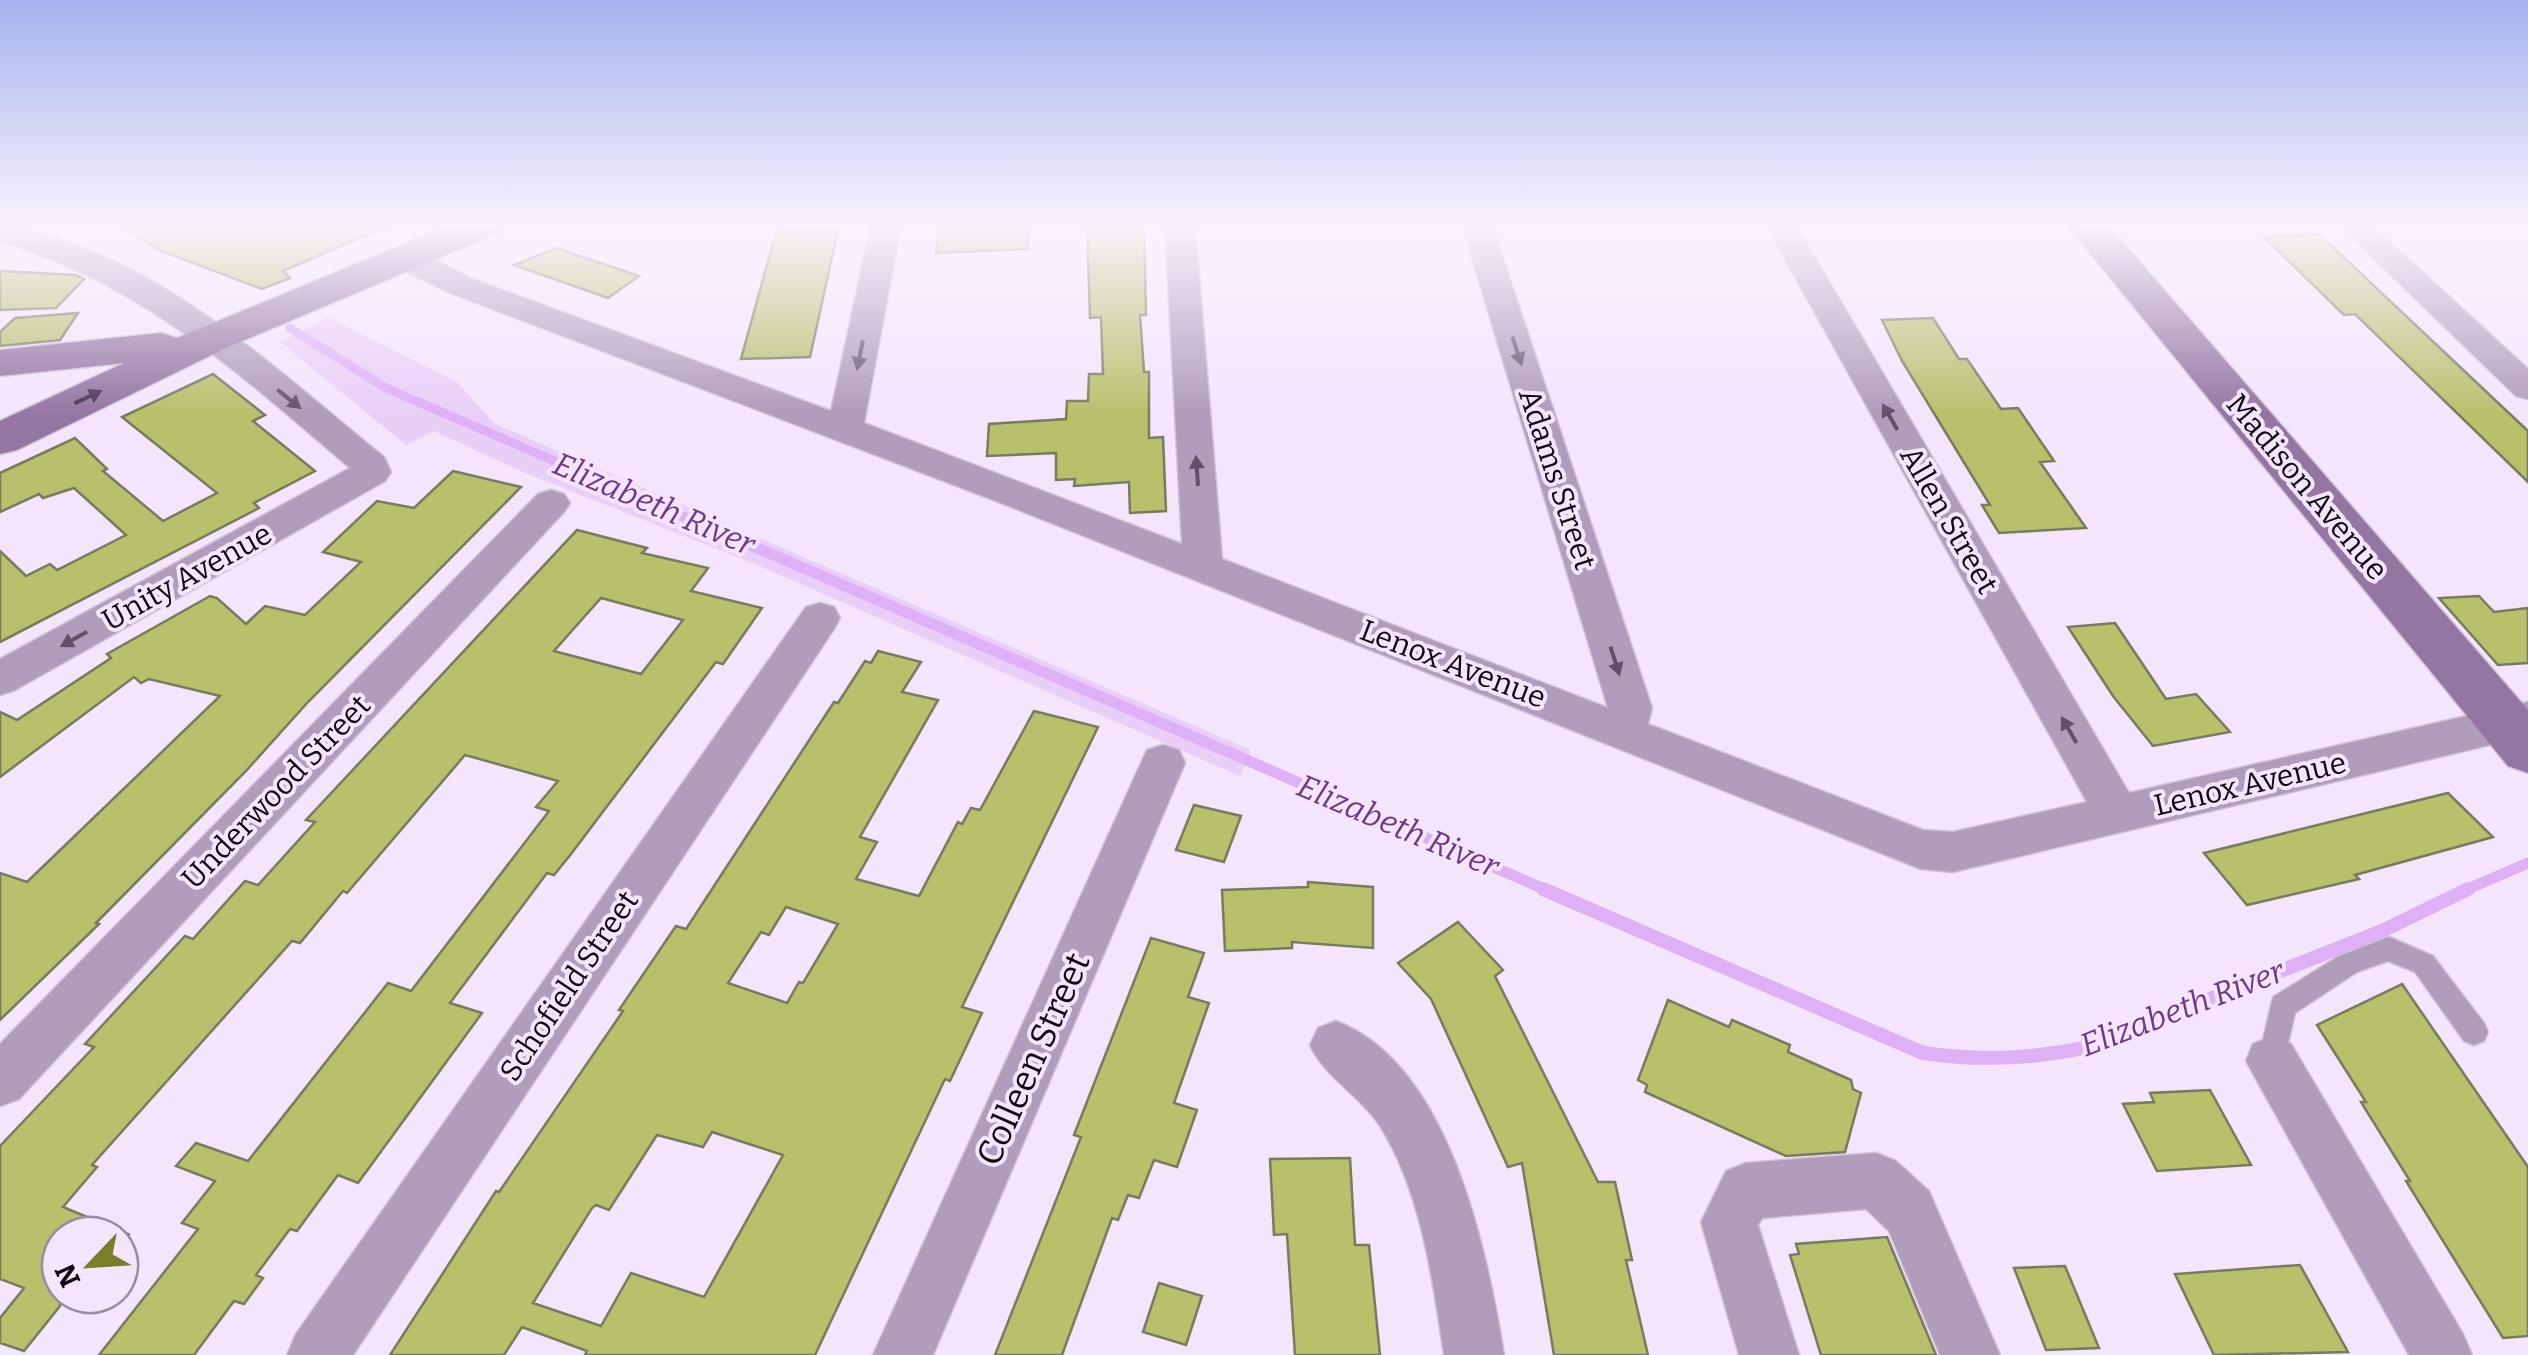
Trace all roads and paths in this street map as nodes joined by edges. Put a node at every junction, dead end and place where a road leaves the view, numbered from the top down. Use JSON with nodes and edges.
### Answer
{"nodes":[{"id":1,"x":143,"y":288,"type":"edge"},
{"id":2,"x":332,"y":288,"type":"edge"},
{"id":3,"x":468,"y":288,"type":"edge"},
{"id":4,"x":874,"y":288,"type":"edge"},
{"id":5,"x":1184,"y":288,"type":"edge"},
{"id":6,"x":1496,"y":288,"type":"edge"},
{"id":7,"x":1817,"y":288,"type":"edge"},
{"id":8,"x":2141,"y":288,"type":"edge"},
{"id":9,"x":2422,"y":288,"type":"edge"},
{"id":10,"x":213,"y":338,"type":"junction"},
{"id":11,"x":0,"y":363,"type":"edge"},
{"id":12,"x":2528,"y":388,"type":"edge"},
{"id":13,"x":846,"y":428,"type":"junction"},
{"id":14,"x":0,"y":438,"type":"edge"},
{"id":15,"x":551,"y":503,"type":"dead end"},
{"id":16,"x":1204,"y":568,"type":"junction"},
{"id":17,"x":820,"y":618,"type":"dead end"},
{"id":18,"x":0,"y":679,"type":"edge"},
{"id":19,"x":2521,"y":731,"type":"edge"},
{"id":20,"x":1624,"y":733,"type":"junction"},
{"id":21,"x":1163,"y":763,"type":"dead end"},
{"id":22,"x":2117,"y":814,"type":"junction"},
{"id":23,"x":2474,"y":1032,"type":"dead end"},
{"id":24,"x":1336,"y":1046,"type":"dead end"},
{"id":25,"x":2272,"y":1061,"type":"joint"},
{"id":26,"x":0,"y":1081,"type":"edge"},
{"id":27,"x":317,"y":1355,"type":"edge"},
{"id":28,"x":903,"y":1355,"type":"edge"},
{"id":29,"x":1474,"y":1355,"type":"edge"},
{"id":30,"x":1770,"y":1355,"type":"edge"},
{"id":31,"x":1970,"y":1355,"type":"edge"},
{"id":32,"x":2442,"y":1355,"type":"edge"}],
"edges":[{"from":1,"to":10,"type":"street"},
{"from":2,"to":10,"type":"street"},
{"from":3,"to":13,"type":"street","name":"Lenox Avenue"},
{"from":4,"to":13,"type":"street","one_way":true},
{"from":16,"to":5,"type":"street","one_way":true},
{"from":6,"to":20,"type":"street","name":"Adams Street","one_way":true},
{"from":22,"to":7,"type":"street","name":"Allen Street","one_way":true},
{"from":8,"to":19,"type":"street","name":"Madison Avenue"},
{"from":9,"to":12,"type":"street"},
{"from":10,"to":11,"type":"street"},
{"from":14,"to":10,"type":"street","one_way":true},
{"from":10,"to":18,"type":"street","name":"Unity Avenue","one_way":true},
{"from":13,"to":16,"type":"street","name":"Lenox Avenue"},
{"from":15,"to":26,"type":"street","name":"Underwood Street"},
{"from":16,"to":20,"type":"street","name":"Lenox Avenue"},
{"from":17,"to":27,"type":"street","name":"Schofield Street"},
{"from":19,"to":22,"type":"street","name":"Lenox Avenue"},
{"from":20,"to":22,"type":"street","name":"Lenox Avenue"},
{"from":21,"to":28,"type":"street","name":"Colleen Street"},
{"from":23,"to":25,"type":"lane"},
{"from":24,"to":29,"type":"street"},
{"from":25,"to":32,"type":"street"},
{"from":30,"to":31,"type":"street"}]}
